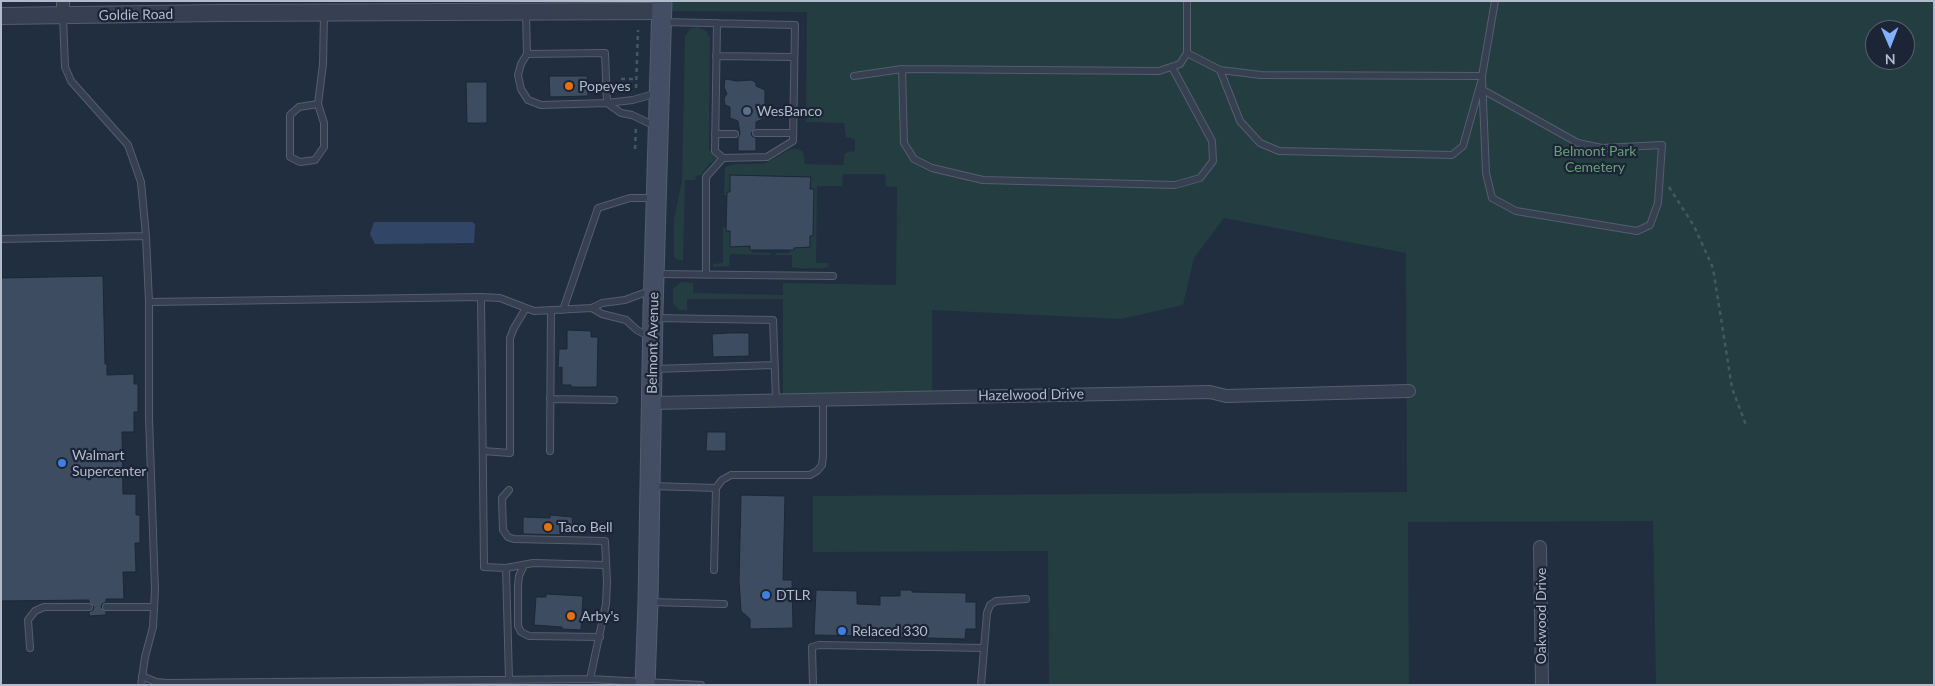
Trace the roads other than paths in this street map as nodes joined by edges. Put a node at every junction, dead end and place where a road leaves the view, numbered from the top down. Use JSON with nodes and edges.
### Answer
{"nodes":[{"id":1,"x":1187,"y":1,"type":"edge"},
{"id":2,"x":1495,"y":1,"type":"edge"},
{"id":3,"x":63,"y":8,"type":"edge"},
{"id":4,"x":662,"y":11,"type":"edge"},
{"id":5,"x":526,"y":12,"type":"junction"},
{"id":6,"x":324,"y":13,"type":"junction"},
{"id":7,"x":1,"y":16,"type":"edge"},
{"id":8,"x":717,"y":23,"type":"junction"},
{"id":9,"x":1188,"y":53,"type":"junction"},
{"id":10,"x":527,"y":54,"type":"junction"},
{"id":11,"x":716,"y":56,"type":"junction"},
{"id":12,"x":794,"y":57,"type":"junction"},
{"id":13,"x":1172,"y":67,"type":"junction"},
{"id":14,"x":902,"y":69,"type":"junction"},
{"id":15,"x":1220,"y":70,"type":"junction"},
{"id":16,"x":854,"y":76,"type":"dead end"},
{"id":17,"x":1482,"y":76,"type":"junction"},
{"id":18,"x":1483,"y":90,"type":"junction"},
{"id":19,"x":660,"y":92,"type":"junction"},
{"id":20,"x":318,"y":104,"type":"junction"},
{"id":21,"x":607,"y":104,"type":"junction"},
{"id":22,"x":659,"y":128,"type":"junction"},
{"id":23,"x":793,"y":133,"type":"junction"},
{"id":24,"x":715,"y":134,"type":"junction"},
{"id":25,"x":735,"y":134,"type":"dead end"},
{"id":26,"x":756,"y":134,"type":"dead end"},
{"id":27,"x":723,"y":158,"type":"junction"},
{"id":28,"x":657,"y":198,"type":"junction"},
{"id":29,"x":146,"y":236,"type":"junction"},
{"id":30,"x":1,"y":239,"type":"edge"},
{"id":31,"x":706,"y":275,"type":"junction"},
{"id":32,"x":833,"y":276,"type":"dead end"},
{"id":33,"x":655,"y":282,"type":"junction"},
{"id":34,"x":481,"y":297,"type":"junction"},
{"id":35,"x":149,"y":302,"type":"junction"},
{"id":36,"x":526,"y":308,"type":"junction"},
{"id":37,"x":592,"y":308,"type":"junction"},
{"id":38,"x":551,"y":310,"type":"junction"},
{"id":39,"x":563,"y":310,"type":"junction"},
{"id":40,"x":653,"y":318,"type":"junction"},
{"id":41,"x":653,"y":339,"type":"junction"},
{"id":42,"x":774,"y":365,"type":"junction"},
{"id":43,"x":653,"y":369,"type":"junction"},
{"id":44,"x":1409,"y":391,"type":"dead end"},
{"id":45,"x":550,"y":399,"type":"junction"},
{"id":46,"x":823,"y":399,"type":"junction"},
{"id":47,"x":614,"y":400,"type":"dead end"},
{"id":48,"x":776,"y":400,"type":"junction"},
{"id":49,"x":652,"y":403,"type":"junction"},
{"id":50,"x":483,"y":451,"type":"junction"},
{"id":51,"x":550,"y":451,"type":"dead end"},
{"id":52,"x":651,"y":486,"type":"junction"},
{"id":53,"x":716,"y":488,"type":"junction"},
{"id":54,"x":510,"y":490,"type":"dead end"},
{"id":55,"x":1540,"y":548,"type":"dead end"},
{"id":56,"x":524,"y":565,"type":"junction"},
{"id":57,"x":606,"y":565,"type":"junction"},
{"id":58,"x":506,"y":568,"type":"junction"},
{"id":59,"x":714,"y":570,"type":"dead end"},
{"id":60,"x":1026,"y":599,"type":"dead end"},
{"id":61,"x":648,"y":602,"type":"junction"},
{"id":62,"x":724,"y":604,"type":"dead end"},
{"id":63,"x":89,"y":607,"type":"dead end"},
{"id":64,"x":106,"y":607,"type":"dead end"},
{"id":65,"x":154,"y":607,"type":"junction"},
{"id":66,"x":600,"y":637,"type":"junction"},
{"id":67,"x":30,"y":648,"type":"dead end"},
{"id":68,"x":984,"y":648,"type":"junction"},
{"id":69,"x":142,"y":676,"type":"junction"},
{"id":70,"x":509,"y":679,"type":"junction"},
{"id":71,"x":590,"y":679,"type":"junction"},
{"id":72,"x":574,"y":682,"type":"edge"},
{"id":73,"x":645,"y":683,"type":"edge"},
{"id":74,"x":141,"y":685,"type":"edge"},
{"id":75,"x":701,"y":685,"type":"edge"},
{"id":76,"x":813,"y":685,"type":"edge"},
{"id":77,"x":981,"y":685,"type":"edge"},
{"id":78,"x":1542,"y":685,"type":"edge"}],
"edges":[{"from":1,"to":9,"type":"lane"},
{"from":2,"to":17,"type":"lane"},
{"from":3,"to":6,"type":"street","name":"Goldie Road"},
{"from":3,"to":7,"type":"street","name":"Goldie Road"},
{"from":3,"to":29,"type":"lane"},
{"from":4,"to":5,"type":"street","name":"Goldie Road"},
{"from":4,"to":8,"type":"lane"},
{"from":4,"to":19,"type":"main road","name":"Belmont Avenue"},
{"from":5,"to":6,"type":"street","name":"Goldie Road"},
{"from":5,"to":10,"type":"lane"},
{"from":6,"to":20,"type":"lane"},
{"from":8,"to":11,"type":"lane"},
{"from":8,"to":12,"type":"lane"},
{"from":9,"to":13,"type":"lane"},
{"from":9,"to":15,"type":"lane"},
{"from":10,"to":21,"type":"lane"},
{"from":10,"to":21,"type":"lane"},
{"from":11,"to":12,"type":"lane"},
{"from":11,"to":24,"type":"lane"},
{"from":12,"to":23,"type":"lane"},
{"from":13,"to":14,"type":"lane"},
{"from":13,"to":14,"type":"lane"},
{"from":14,"to":16,"type":"lane"},
{"from":15,"to":17,"type":"lane"},
{"from":15,"to":17,"type":"lane"},
{"from":17,"to":18,"type":"lane"},
{"from":18,"to":18,"type":"lane"},
{"from":19,"to":21,"type":"lane"},
{"from":19,"to":22,"type":"main road","name":"Belmont Avenue"},
{"from":20,"to":20,"type":"lane"},
{"from":21,"to":22,"type":"lane"},
{"from":22,"to":28,"type":"main road","name":"Belmont Avenue"},
{"from":23,"to":26,"type":"lane"},
{"from":23,"to":27,"type":"lane"},
{"from":24,"to":25,"type":"lane"},
{"from":24,"to":27,"type":"lane"},
{"from":27,"to":31,"type":"lane"},
{"from":28,"to":33,"type":"main road","name":"Belmont Avenue"},
{"from":28,"to":39,"type":"lane"},
{"from":29,"to":30,"type":"lane"},
{"from":29,"to":35,"type":"lane"},
{"from":31,"to":32,"type":"lane"},
{"from":31,"to":33,"type":"lane"},
{"from":33,"to":37,"type":"lane"},
{"from":33,"to":40,"type":"main road","name":"Belmont Avenue"},
{"from":34,"to":35,"type":"lane"},
{"from":34,"to":36,"type":"lane"},
{"from":34,"to":50,"type":"lane"},
{"from":35,"to":65,"type":"lane"},
{"from":36,"to":38,"type":"lane"},
{"from":36,"to":50,"type":"lane"},
{"from":37,"to":39,"type":"lane"},
{"from":37,"to":41,"type":"lane"},
{"from":38,"to":39,"type":"lane"},
{"from":38,"to":45,"type":"lane"},
{"from":40,"to":41,"type":"main road","name":"Belmont Avenue"},
{"from":40,"to":42,"type":"lane"},
{"from":41,"to":43,"type":"main road","name":"Belmont Avenue"},
{"from":42,"to":43,"type":"lane"},
{"from":42,"to":48,"type":"lane"},
{"from":43,"to":49,"type":"main road","name":"Belmont Avenue"},
{"from":44,"to":46,"type":"street","name":"Hazelwood Drive"},
{"from":45,"to":47,"type":"lane"},
{"from":45,"to":51,"type":"lane"},
{"from":46,"to":48,"type":"street","name":"Hazelwood Drive"},
{"from":46,"to":53,"type":"lane"},
{"from":48,"to":49,"type":"street","name":"Hazelwood Drive"},
{"from":49,"to":52,"type":"main road","name":"Belmont Avenue"},
{"from":50,"to":58,"type":"lane"},
{"from":52,"to":53,"type":"lane"},
{"from":52,"to":61,"type":"main road","name":"Belmont Avenue"},
{"from":53,"to":59,"type":"lane"},
{"from":54,"to":57,"type":"lane"},
{"from":55,"to":78,"type":"street","name":"Oakwood Drive"},
{"from":56,"to":57,"type":"lane"},
{"from":56,"to":58,"type":"lane"},
{"from":56,"to":66,"type":"lane"},
{"from":57,"to":66,"type":"lane"},
{"from":58,"to":70,"type":"lane"},
{"from":60,"to":68,"type":"lane"},
{"from":61,"to":62,"type":"lane"},
{"from":61,"to":73,"type":"main road","name":"Belmont Avenue"},
{"from":63,"to":67,"type":"lane"},
{"from":64,"to":65,"type":"lane"},
{"from":65,"to":69,"type":"lane"},
{"from":66,"to":71,"type":"lane"},
{"from":68,"to":76,"type":"lane"},
{"from":68,"to":77,"type":"lane"},
{"from":69,"to":70,"type":"lane"},
{"from":69,"to":74,"type":"lane"},
{"from":70,"to":72,"type":"lane"},
{"from":71,"to":72,"type":"lane"},
{"from":71,"to":73,"type":"lane"},
{"from":73,"to":75,"type":"lane"}]}
